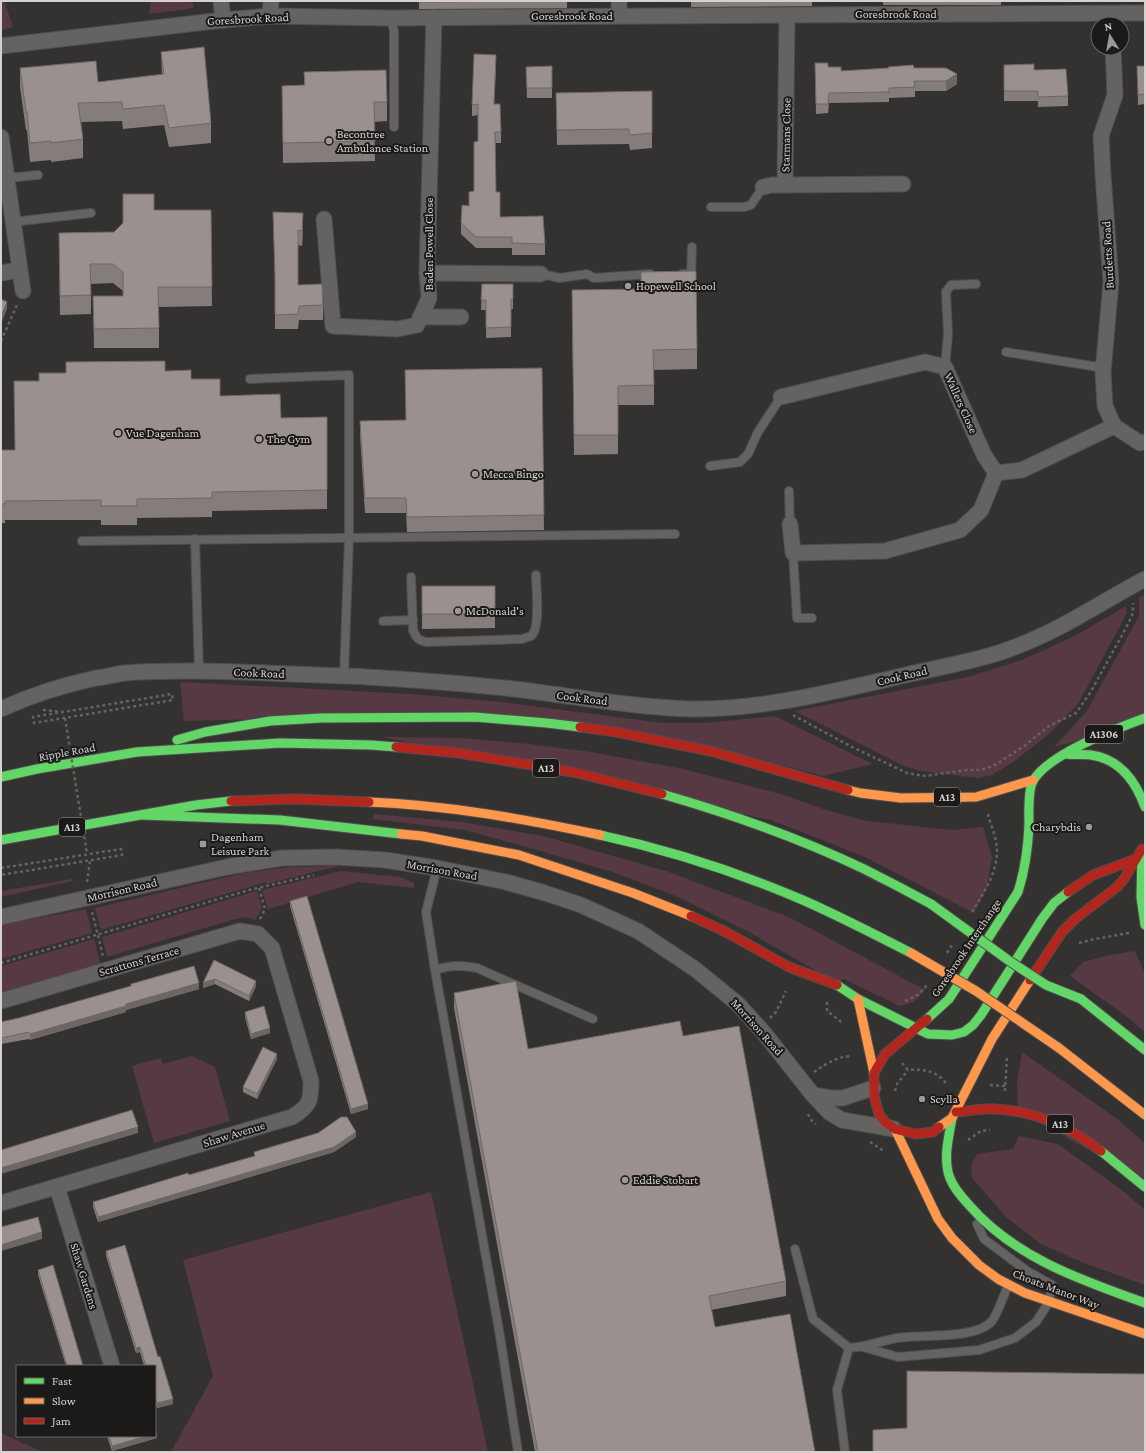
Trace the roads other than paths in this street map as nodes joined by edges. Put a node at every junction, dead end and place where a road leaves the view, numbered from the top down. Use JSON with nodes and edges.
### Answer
{"nodes":[{"id":1,"x":221,"y":1,"type":"edge"},
{"id":2,"x":271,"y":1,"type":"edge"},
{"id":3,"x":619,"y":1,"type":"edge"},
{"id":4,"x":1060,"y":7,"type":"edge"},
{"id":5,"x":1145,"y":13,"type":"edge"},
{"id":6,"x":787,"y":14,"type":"junction"},
{"id":7,"x":270,"y":16,"type":"junction"},
{"id":8,"x":618,"y":16,"type":"junction"},
{"id":9,"x":1099,"y":16,"type":"edge"},
{"id":10,"x":1128,"y":16,"type":"edge"},
{"id":11,"x":434,"y":17,"type":"junction"},
{"id":12,"x":392,"y":18,"type":"junction"},
{"id":13,"x":223,"y":20,"type":"junction"},
{"id":14,"x":1,"y":46,"type":"edge"},
{"id":15,"x":1113,"y":56,"type":"edge"},
{"id":16,"x":394,"y":127,"type":"dead end"},
{"id":17,"x":1,"y":137,"type":"edge"},
{"id":18,"x":38,"y":175,"type":"dead end"},
{"id":19,"x":6,"y":178,"type":"junction"},
{"id":20,"x":903,"y":184,"type":"dead end"},
{"id":21,"x":785,"y":185,"type":"junction"},
{"id":22,"x":763,"y":187,"type":"joint"},
{"id":23,"x":711,"y":207,"type":"dead end"},
{"id":24,"x":91,"y":213,"type":"dead end"},
{"id":25,"x":324,"y":219,"type":"dead end"},
{"id":26,"x":12,"y":222,"type":"junction"},
{"id":27,"x":692,"y":247,"type":"dead end"},
{"id":28,"x":19,"y":270,"type":"junction"},
{"id":29,"x":1,"y":273,"type":"edge"},
{"id":30,"x":427,"y":273,"type":"junction"},
{"id":31,"x":541,"y":274,"type":"joint"},
{"id":32,"x":660,"y":274,"type":"edge"},
{"id":33,"x":675,"y":274,"type":"edge"},
{"id":34,"x":976,"y":284,"type":"dead end"},
{"id":35,"x":23,"y":291,"type":"road end"},
{"id":36,"x":420,"y":317,"type":"junction"},
{"id":37,"x":461,"y":317,"type":"dead end"},
{"id":38,"x":1006,"y":352,"type":"dead end"},
{"id":39,"x":945,"y":367,"type":"junction"},
{"id":40,"x":1104,"y":368,"type":"junction"},
{"id":41,"x":250,"y":379,"type":"dead end"},
{"id":42,"x":781,"y":397,"type":"joint"},
{"id":43,"x":1114,"y":426,"type":"junction"},
{"id":44,"x":1145,"y":442,"type":"edge"},
{"id":45,"x":710,"y":466,"type":"dead end"},
{"id":46,"x":996,"y":473,"type":"junction"},
{"id":47,"x":789,"y":491,"type":"dead end"},
{"id":48,"x":790,"y":524,"type":"joint"},
{"id":49,"x":675,"y":534,"type":"dead end"},
{"id":50,"x":349,"y":538,"type":"junction"},
{"id":51,"x":195,"y":539,"type":"junction"},
{"id":52,"x":82,"y":541,"type":"dead end"},
{"id":53,"x":793,"y":553,"type":"junction"},
{"id":54,"x":536,"y":575,"type":"dead end"},
{"id":55,"x":411,"y":577,"type":"dead end"},
{"id":56,"x":1145,"y":579,"type":"edge"},
{"id":57,"x":812,"y":618,"type":"dead end"},
{"id":58,"x":413,"y":620,"type":"junction"},
{"id":59,"x":383,"y":621,"type":"dead end"},
{"id":60,"x":199,"y":671,"type":"junction"},
{"id":61,"x":344,"y":676,"type":"junction"},
{"id":62,"x":1,"y":709,"type":"edge"},
{"id":63,"x":1145,"y":718,"type":"edge"},
{"id":64,"x":137,"y":752,"type":"junction"},
{"id":65,"x":1066,"y":754,"type":"junction"},
{"id":66,"x":1,"y":777,"type":"edge"},
{"id":67,"x":1033,"y":780,"type":"junction"},
{"id":68,"x":1145,"y":807,"type":"edge"},
{"id":69,"x":142,"y":815,"type":"junction"},
{"id":70,"x":1,"y":840,"type":"edge"},
{"id":71,"x":1143,"y":847,"type":"edge"},
{"id":72,"x":1136,"y":859,"type":"junction"},
{"id":73,"x":437,"y":868,"type":"junction"},
{"id":74,"x":1,"y":917,"type":"edge"},
{"id":75,"x":1145,"y":925,"type":"edge"},
{"id":76,"x":272,"y":948,"type":"joint"},
{"id":77,"x":435,"y":970,"type":"junction"},
{"id":78,"x":858,"y":999,"type":"junction"},
{"id":79,"x":1,"y":1001,"type":"edge"},
{"id":80,"x":593,"y":1019,"type":"dead end"},
{"id":81,"x":916,"y":1029,"type":"junction"},
{"id":82,"x":1145,"y":1050,"type":"edge"},
{"id":83,"x":874,"y":1073,"type":"junction"},
{"id":84,"x":873,"y":1088,"type":"junction"},
{"id":85,"x":813,"y":1095,"type":"junction"},
{"id":86,"x":954,"y":1115,"type":"junction"},
{"id":87,"x":1145,"y":1115,"type":"edge"},
{"id":88,"x":895,"y":1129,"type":"junction"},
{"id":89,"x":57,"y":1187,"type":"junction"},
{"id":90,"x":1145,"y":1187,"type":"edge"},
{"id":91,"x":1,"y":1204,"type":"edge"},
{"id":92,"x":969,"y":1205,"type":"junction"},
{"id":93,"x":795,"y":1249,"type":"dead end"},
{"id":94,"x":1008,"y":1285,"type":"junction"},
{"id":95,"x":1049,"y":1302,"type":"junction"},
{"id":96,"x":1145,"y":1302,"type":"edge"},
{"id":97,"x":1145,"y":1334,"type":"edge"},
{"id":98,"x":863,"y":1347,"type":"junction"},
{"id":99,"x":849,"y":1348,"type":"junction"},
{"id":100,"x":112,"y":1365,"type":"edge"},
{"id":101,"x":518,"y":1452,"type":"edge"},
{"id":102,"x":845,"y":1452,"type":"edge"}],
"edges":[{"from":1,"to":13,"type":"street"},
{"from":2,"to":7,"type":"street"},
{"from":3,"to":8,"type":"street"},
{"from":4,"to":6,"type":"street","name":"Goresbrook Road"},
{"from":4,"to":9,"type":"street","name":"Goresbrook Road"},
{"from":5,"to":10,"type":"street","name":"Goresbrook Road"},
{"from":6,"to":8,"type":"street","name":"Goresbrook Road"},
{"from":6,"to":21,"type":"street","name":"Starmans Close"},
{"from":7,"to":12,"type":"street","name":"Goresbrook Road"},
{"from":7,"to":13,"type":"street","name":"Goresbrook Road"},
{"from":8,"to":11,"type":"street","name":"Goresbrook Road"},
{"from":11,"to":12,"type":"street","name":"Goresbrook Road"},
{"from":11,"to":30,"type":"street","name":"Baden Powell Close"},
{"from":12,"to":16,"type":"lane"},
{"from":13,"to":14,"type":"street","name":"Goresbrook Road"},
{"from":15,"to":40,"type":"street","name":"Burdetts Road"},
{"from":17,"to":19,"type":"street"},
{"from":18,"to":19,"type":"lane"},
{"from":19,"to":26,"type":"street"},
{"from":20,"to":21,"type":"street","name":"Starmans Close"},
{"from":21,"to":22,"type":"street"},
{"from":22,"to":23,"type":"lane"},
{"from":24,"to":26,"type":"lane"},
{"from":25,"to":36,"type":"street"},
{"from":26,"to":28,"type":"street"},
{"from":27,"to":33,"type":"lane"},
{"from":28,"to":29,"type":"street"},
{"from":28,"to":35,"type":"street"},
{"from":30,"to":31,"type":"street"},
{"from":30,"to":36,"type":"street","name":"Baden Powell Close"},
{"from":31,"to":32,"type":"lane"},
{"from":34,"to":39,"type":"lane"},
{"from":36,"to":37,"type":"street"},
{"from":38,"to":40,"type":"lane"},
{"from":39,"to":42,"type":"street","name":"Wallers Close"},
{"from":39,"to":46,"type":"street","name":"Wallers Close"},
{"from":40,"to":43,"type":"street","name":"Burdetts Road"},
{"from":41,"to":50,"type":"lane"},
{"from":42,"to":45,"type":"lane"},
{"from":43,"to":44,"type":"street"},
{"from":43,"to":46,"type":"street"},
{"from":46,"to":53,"type":"street"},
{"from":47,"to":48,"type":"lane"},
{"from":48,"to":53,"type":"street"},
{"from":49,"to":50,"type":"lane"},
{"from":50,"to":51,"type":"lane"},
{"from":50,"to":61,"type":"lane"},
{"from":51,"to":52,"type":"lane"},
{"from":51,"to":60,"type":"lane"},
{"from":53,"to":57,"type":"lane"},
{"from":54,"to":58,"type":"lane"},
{"from":55,"to":58,"type":"lane"},
{"from":56,"to":61,"type":"street","name":"Cook Road"},
{"from":58,"to":59,"type":"lane"},
{"from":60,"to":61,"type":"street","name":"Cook Road"},
{"from":60,"to":62,"type":"street","name":"Cook Road"},
{"from":63,"to":65,"type":"main road","number":"A1306"},
{"from":64,"to":66,"type":"main road","name":"Ripple Road","number":"A13"},
{"from":64,"to":67,"type":"main road","number":"A13"},
{"from":64,"to":82,"type":"main road","number":"A13","bridge":true},
{"from":65,"to":67,"type":"main road"},
{"from":65,"to":68,"type":"main road"},
{"from":67,"to":81,"type":"main road","name":"Goresbrook Interchange"},
{"from":69,"to":70,"type":"main road","number":"A13"},
{"from":69,"to":78,"type":"main road","number":"A13"},
{"from":69,"to":87,"type":"main road","number":"A13","bridge":true},
{"from":71,"to":72,"type":"main road","name":"Goresbrook Interchange"},
{"from":71,"to":75,"type":"main road"},
{"from":72,"to":81,"type":"main road"},
{"from":72,"to":86,"type":"main road","name":"Goresbrook Interchange"},
{"from":73,"to":74,"type":"street","name":"Morrison Road"},
{"from":73,"to":77,"type":"lane"},
{"from":73,"to":85,"type":"street","name":"Morrison Road"},
{"from":76,"to":79,"type":"street","name":"Scrattons Terrace"},
{"from":76,"to":89,"type":"street","name":"Shaw Avenue"},
{"from":77,"to":80,"type":"lane"},
{"from":77,"to":101,"type":"lane"},
{"from":78,"to":81,"type":"main road"},
{"from":78,"to":83,"type":"main road"},
{"from":81,"to":83,"type":"main road","name":"Goresbrook Interchange"},
{"from":83,"to":84,"type":"main road","name":"Goresbrook Interchange"},
{"from":84,"to":85,"type":"street"},
{"from":84,"to":88,"type":"main road","name":"Goresbrook Interchange"},
{"from":85,"to":88,"type":"street","name":"Morrison Road"},
{"from":86,"to":88,"type":"main road","name":"Goresbrook Interchange"},
{"from":86,"to":90,"type":"main road","number":"A13"},
{"from":86,"to":92,"type":"main road","name":"Choats Manor Way"},
{"from":88,"to":94,"type":"main road","name":"Choats Manor Way"},
{"from":89,"to":91,"type":"street","name":"Shaw Avenue"},
{"from":89,"to":100,"type":"street","name":"Shaw Gardens"},
{"from":92,"to":95,"type":"lane"},
{"from":92,"to":96,"type":"main road","name":"Choats Manor Way"},
{"from":93,"to":99,"type":"lane"},
{"from":94,"to":95,"type":"main road","name":"Choats Manor Way"},
{"from":94,"to":98,"type":"lane"},
{"from":95,"to":97,"type":"main road","name":"Choats Manor Way"},
{"from":95,"to":98,"type":"lane"},
{"from":98,"to":99,"type":"lane"},
{"from":99,"to":102,"type":"lane"}]}
